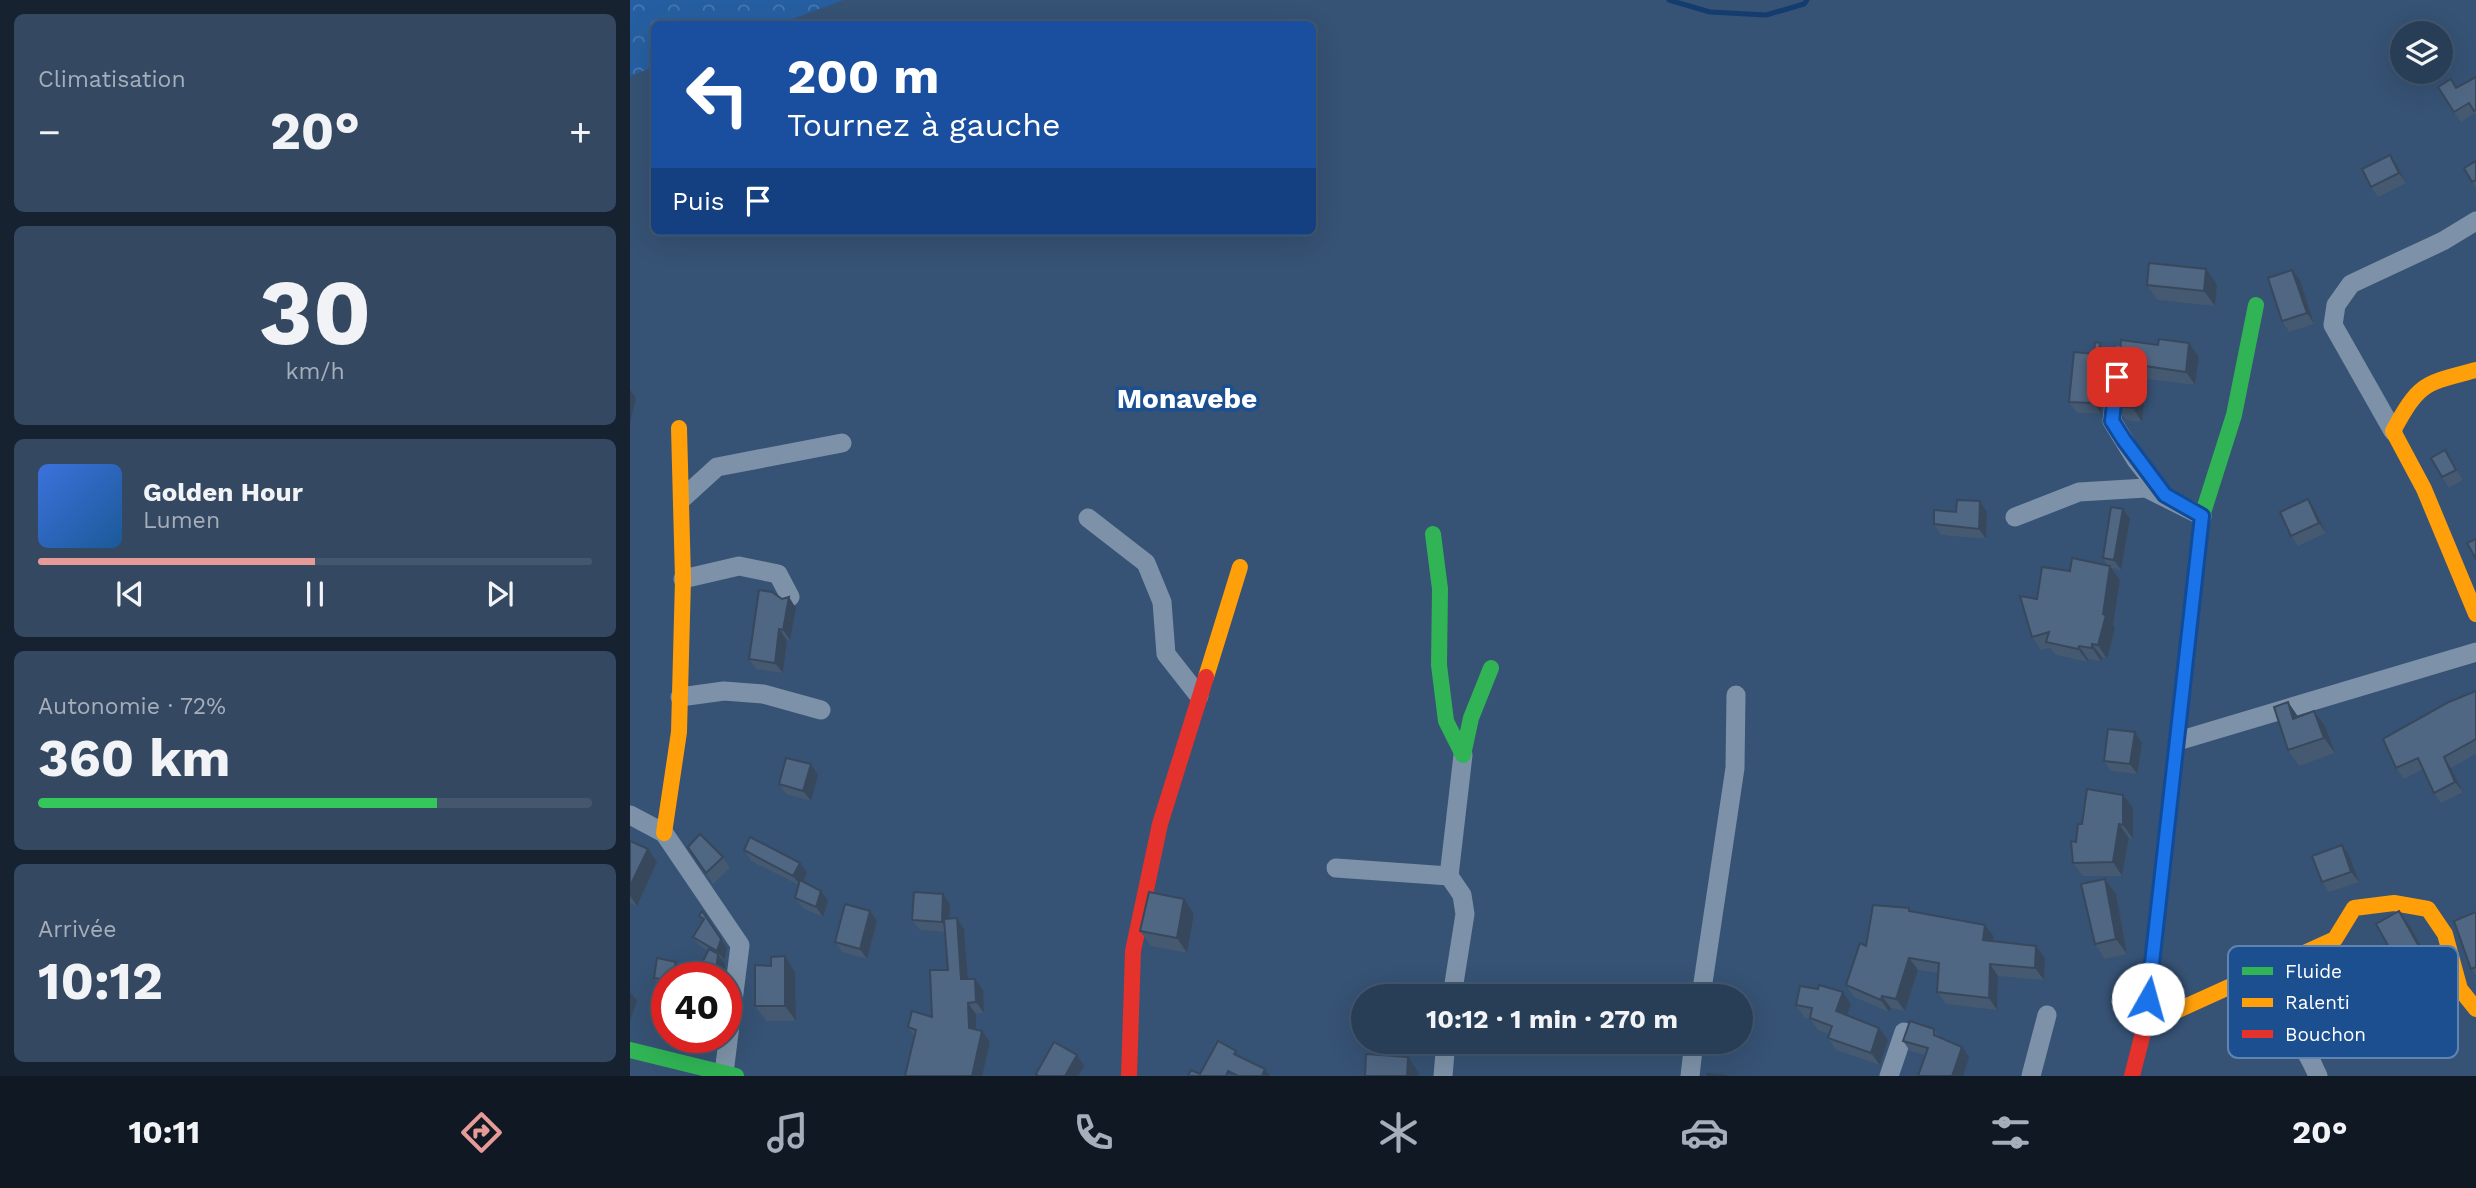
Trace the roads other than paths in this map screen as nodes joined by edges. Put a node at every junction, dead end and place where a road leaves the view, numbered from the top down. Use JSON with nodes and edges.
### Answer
{"nodes":[{"id":1,"x":2476,"y":221,"type":"edge"},
{"id":2,"x":2256,"y":305,"type":"dead end"},
{"id":3,"x":2119,"y":356,"type":"edge"},
{"id":4,"x":2476,"y":370,"type":"edge"},
{"id":5,"x":679,"y":428,"type":"dead end"},
{"id":6,"x":2393,"y":430,"type":"junction"},
{"id":7,"x":842,"y":443,"type":"dead end"},
{"id":8,"x":2165,"y":495,"type":"junction"},
{"id":9,"x":683,"y":498,"type":"junction"},
{"id":10,"x":2202,"y":516,"type":"junction"},
{"id":11,"x":2015,"y":517,"type":"dead end"},
{"id":12,"x":1088,"y":518,"type":"dead end"},
{"id":13,"x":1433,"y":534,"type":"dead end"},
{"id":14,"x":1240,"y":567,"type":"dead end"},
{"id":15,"x":683,"y":579,"type":"junction"},
{"id":16,"x":790,"y":597,"type":"edge"},
{"id":17,"x":2476,"y":614,"type":"edge"},
{"id":18,"x":2476,"y":652,"type":"edge"},
{"id":19,"x":1491,"y":668,"type":"dead end"},
{"id":20,"x":1736,"y":695,"type":"dead end"},
{"id":21,"x":680,"y":696,"type":"junction"},
{"id":22,"x":1199,"y":696,"type":"junction"},
{"id":23,"x":821,"y":710,"type":"dead end"},
{"id":24,"x":2178,"y":741,"type":"junction"},
{"id":25,"x":1463,"y":755,"type":"junction"},
{"id":26,"x":630,"y":815,"type":"edge"},
{"id":27,"x":664,"y":833,"type":"junction"},
{"id":28,"x":1336,"y":868,"type":"dead end"},
{"id":29,"x":1449,"y":876,"type":"junction"},
{"id":30,"x":2320,"y":946,"type":"edge"},
{"id":31,"x":2448,"y":946,"type":"edge"},
{"id":32,"x":2458,"y":982,"type":"edge"},
{"id":33,"x":1454,"y":984,"type":"edge"},
{"id":34,"x":1702,"y":984,"type":"edge"},
{"id":35,"x":2228,"y":988,"type":"edge"},
{"id":36,"x":2476,"y":1009,"type":"edge"},
{"id":37,"x":2047,"y":1014,"type":"dead end"},
{"id":38,"x":2145,"y":1025,"type":"junction"},
{"id":39,"x":1904,"y":1032,"type":"edge"},
{"id":40,"x":630,"y":1050,"type":"edge"},
{"id":41,"x":1445,"y":1054,"type":"edge"},
{"id":42,"x":1693,"y":1054,"type":"edge"},
{"id":43,"x":2310,"y":1058,"type":"edge"},
{"id":44,"x":730,"y":1075,"type":"edge"},
{"id":45,"x":1129,"y":1076,"type":"edge"},
{"id":46,"x":1443,"y":1076,"type":"edge"},
{"id":47,"x":1690,"y":1076,"type":"edge"},
{"id":48,"x":1889,"y":1076,"type":"edge"},
{"id":49,"x":2031,"y":1076,"type":"edge"},
{"id":50,"x":2133,"y":1076,"type":"edge"},
{"id":51,"x":2318,"y":1076,"type":"edge"}],
"edges":[{"from":1,"to":6,"type":"street"},
{"from":2,"to":10,"type":"street"},
{"from":3,"to":8,"type":"street"},
{"from":4,"to":6,"type":"street"},
{"from":5,"to":9,"type":"street"},
{"from":6,"to":17,"type":"street"},
{"from":7,"to":9,"type":"street"},
{"from":8,"to":10,"type":"street"},
{"from":8,"to":11,"type":"street"},
{"from":9,"to":15,"type":"street"},
{"from":10,"to":24,"type":"street"},
{"from":12,"to":22,"type":"street"},
{"from":13,"to":25,"type":"street"},
{"from":14,"to":22,"type":"street"},
{"from":15,"to":16,"type":"street"},
{"from":15,"to":21,"type":"street"},
{"from":18,"to":24,"type":"street"},
{"from":19,"to":25,"type":"street"},
{"from":20,"to":34,"type":"street"},
{"from":21,"to":23,"type":"street"},
{"from":21,"to":27,"type":"street"},
{"from":22,"to":45,"type":"street"},
{"from":24,"to":38,"type":"street"},
{"from":25,"to":29,"type":"street"},
{"from":26,"to":27,"type":"street"},
{"from":27,"to":44,"type":"street"},
{"from":28,"to":29,"type":"street"},
{"from":29,"to":33,"type":"street"},
{"from":30,"to":31,"type":"street"},
{"from":32,"to":36,"type":"street"},
{"from":35,"to":38,"type":"street"},
{"from":37,"to":49,"type":"street"},
{"from":38,"to":50,"type":"street"},
{"from":39,"to":48,"type":"street"},
{"from":40,"to":44,"type":"street"},
{"from":41,"to":46,"type":"street"},
{"from":42,"to":47,"type":"street"},
{"from":43,"to":51,"type":"street"}]}
